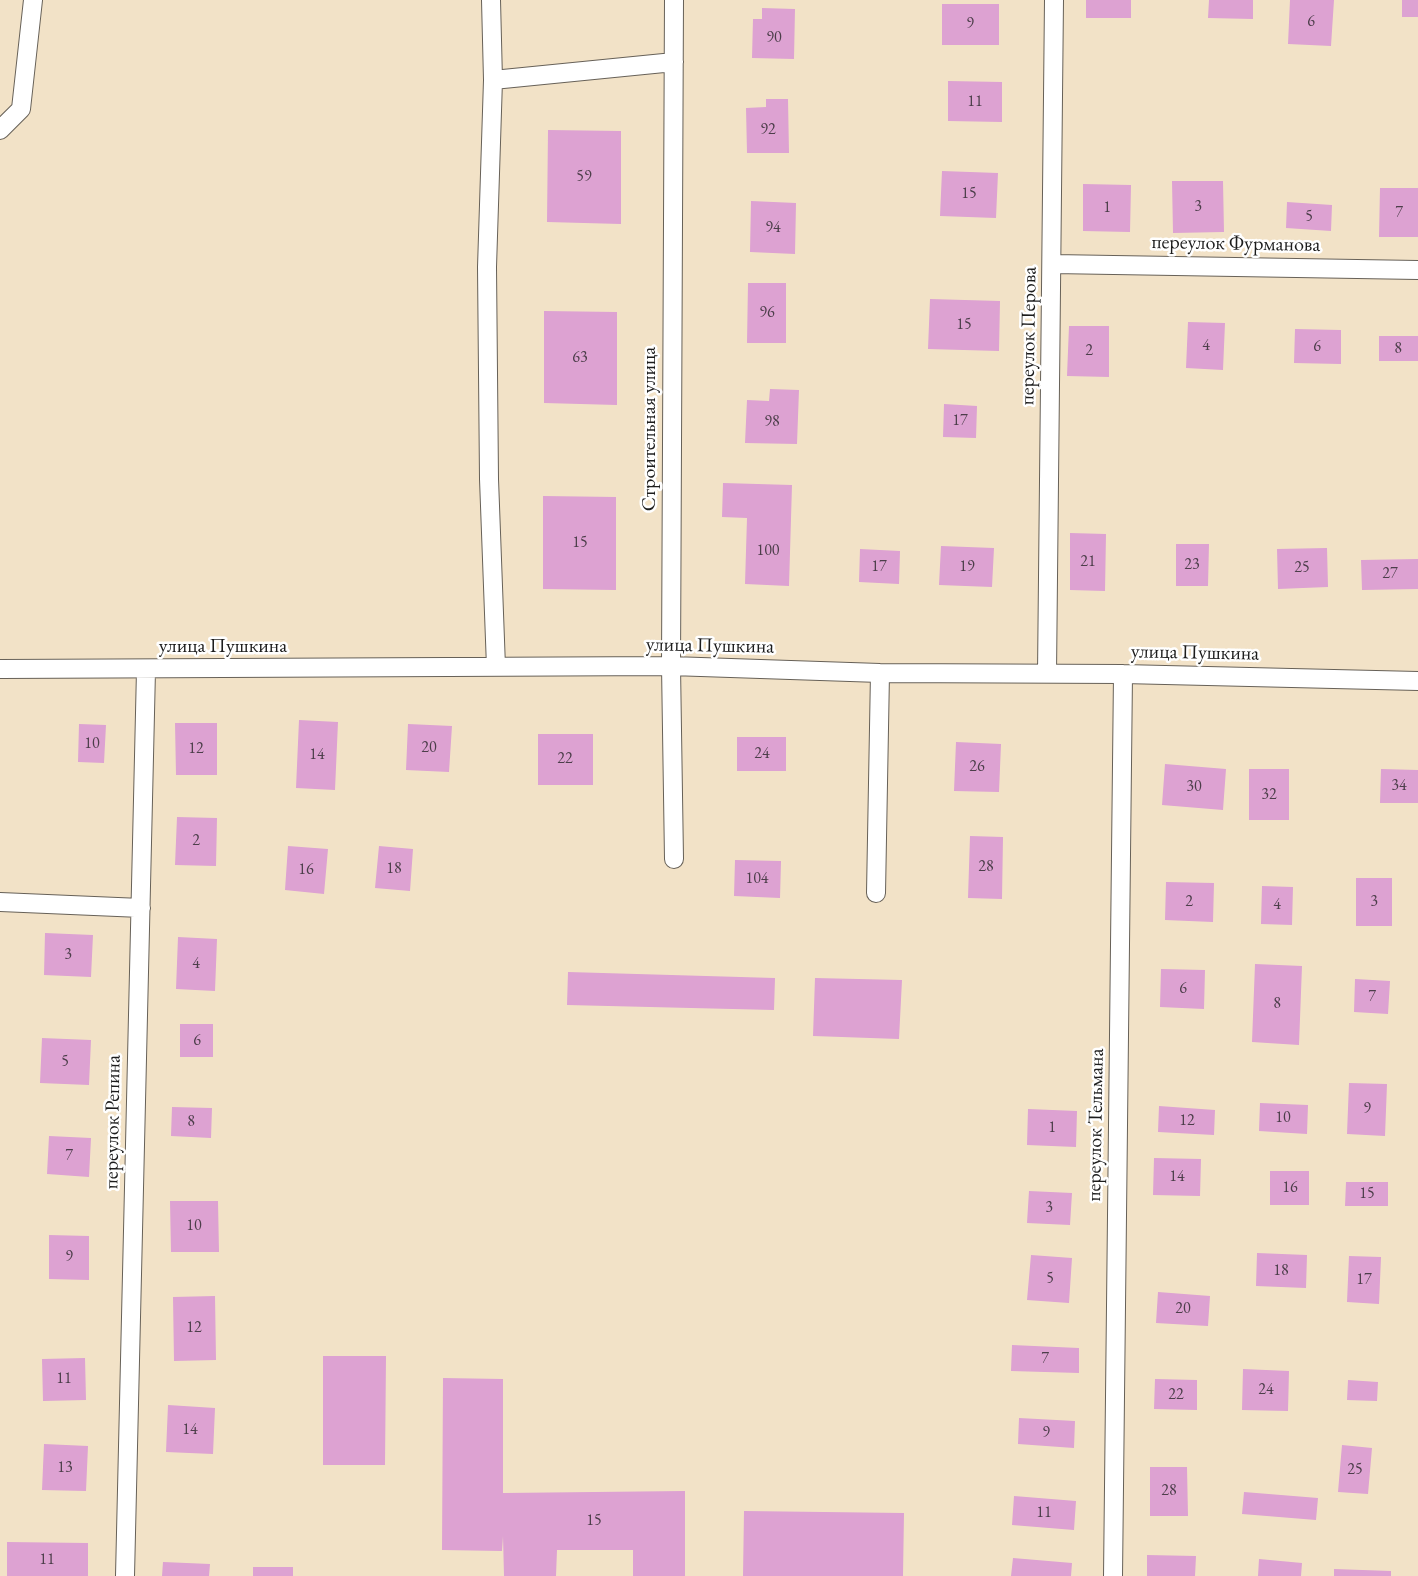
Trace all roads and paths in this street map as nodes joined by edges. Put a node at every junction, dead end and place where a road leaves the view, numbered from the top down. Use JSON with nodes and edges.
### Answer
{"nodes":[{"id":1,"x":33,"y":0,"type":"edge"},
{"id":2,"x":490,"y":0,"type":"edge"},
{"id":3,"x":674,"y":0,"type":"edge"},
{"id":4,"x":1054,"y":0,"type":"edge"},
{"id":5,"x":674,"y":62,"type":"junction"},
{"id":6,"x":493,"y":80,"type":"junction"},
{"id":7,"x":0,"y":130,"type":"edge"},
{"id":8,"x":1053,"y":264,"type":"junction"},
{"id":9,"x":1418,"y":270,"type":"edge"},
{"id":10,"x":671,"y":666,"type":"junction"},
{"id":11,"x":496,"y":667,"type":"junction"},
{"id":12,"x":0,"y":669,"type":"edge"},
{"id":13,"x":146,"y":670,"type":"junction"},
{"id":14,"x":880,"y":673,"type":"junction"},
{"id":15,"x":1047,"y":673,"type":"junction"},
{"id":16,"x":1123,"y":674,"type":"junction"},
{"id":17,"x":1418,"y":681,"type":"edge"},
{"id":18,"x":674,"y":859,"type":"dead end"},
{"id":19,"x":876,"y":892,"type":"dead end"},
{"id":20,"x":0,"y":902,"type":"edge"},
{"id":21,"x":141,"y":908,"type":"junction"},
{"id":22,"x":125,"y":1576,"type":"edge"},
{"id":23,"x":1113,"y":1576,"type":"edge"}],
"edges":[{"from":1,"to":7,"type":"lane"},
{"from":2,"to":6,"type":"lane"},
{"from":3,"to":5,"type":"lane","name":"Строительная улица"},
{"from":4,"to":8,"type":"lane","name":"переулок Перова"},
{"from":5,"to":6,"type":"lane"},
{"from":5,"to":10,"type":"lane","name":"Строительная улица"},
{"from":6,"to":11,"type":"lane"},
{"from":8,"to":9,"type":"lane","name":"переулок Фурманова"},
{"from":8,"to":15,"type":"lane","name":"переулок Перова"},
{"from":10,"to":11,"type":"lane","name":"улица Пушкина"},
{"from":10,"to":14,"type":"lane","name":"улица Пушкина"},
{"from":10,"to":18,"type":"lane","name":"Строительная улица"},
{"from":11,"to":13,"type":"lane","name":"улица Пушкина"},
{"from":12,"to":13,"type":"lane","name":"улица Пушкина"},
{"from":13,"to":21,"type":"lane","name":"переулок Репина"},
{"from":14,"to":15,"type":"lane","name":"улица Пушкина"},
{"from":14,"to":19,"type":"lane"},
{"from":15,"to":16,"type":"lane","name":"улица Пушкина"},
{"from":16,"to":17,"type":"lane","name":"улица Пушкина"},
{"from":16,"to":23,"type":"lane","name":"переулок Тельмана"},
{"from":20,"to":21,"type":"lane"},
{"from":21,"to":22,"type":"lane","name":"переулок Репина"}]}
